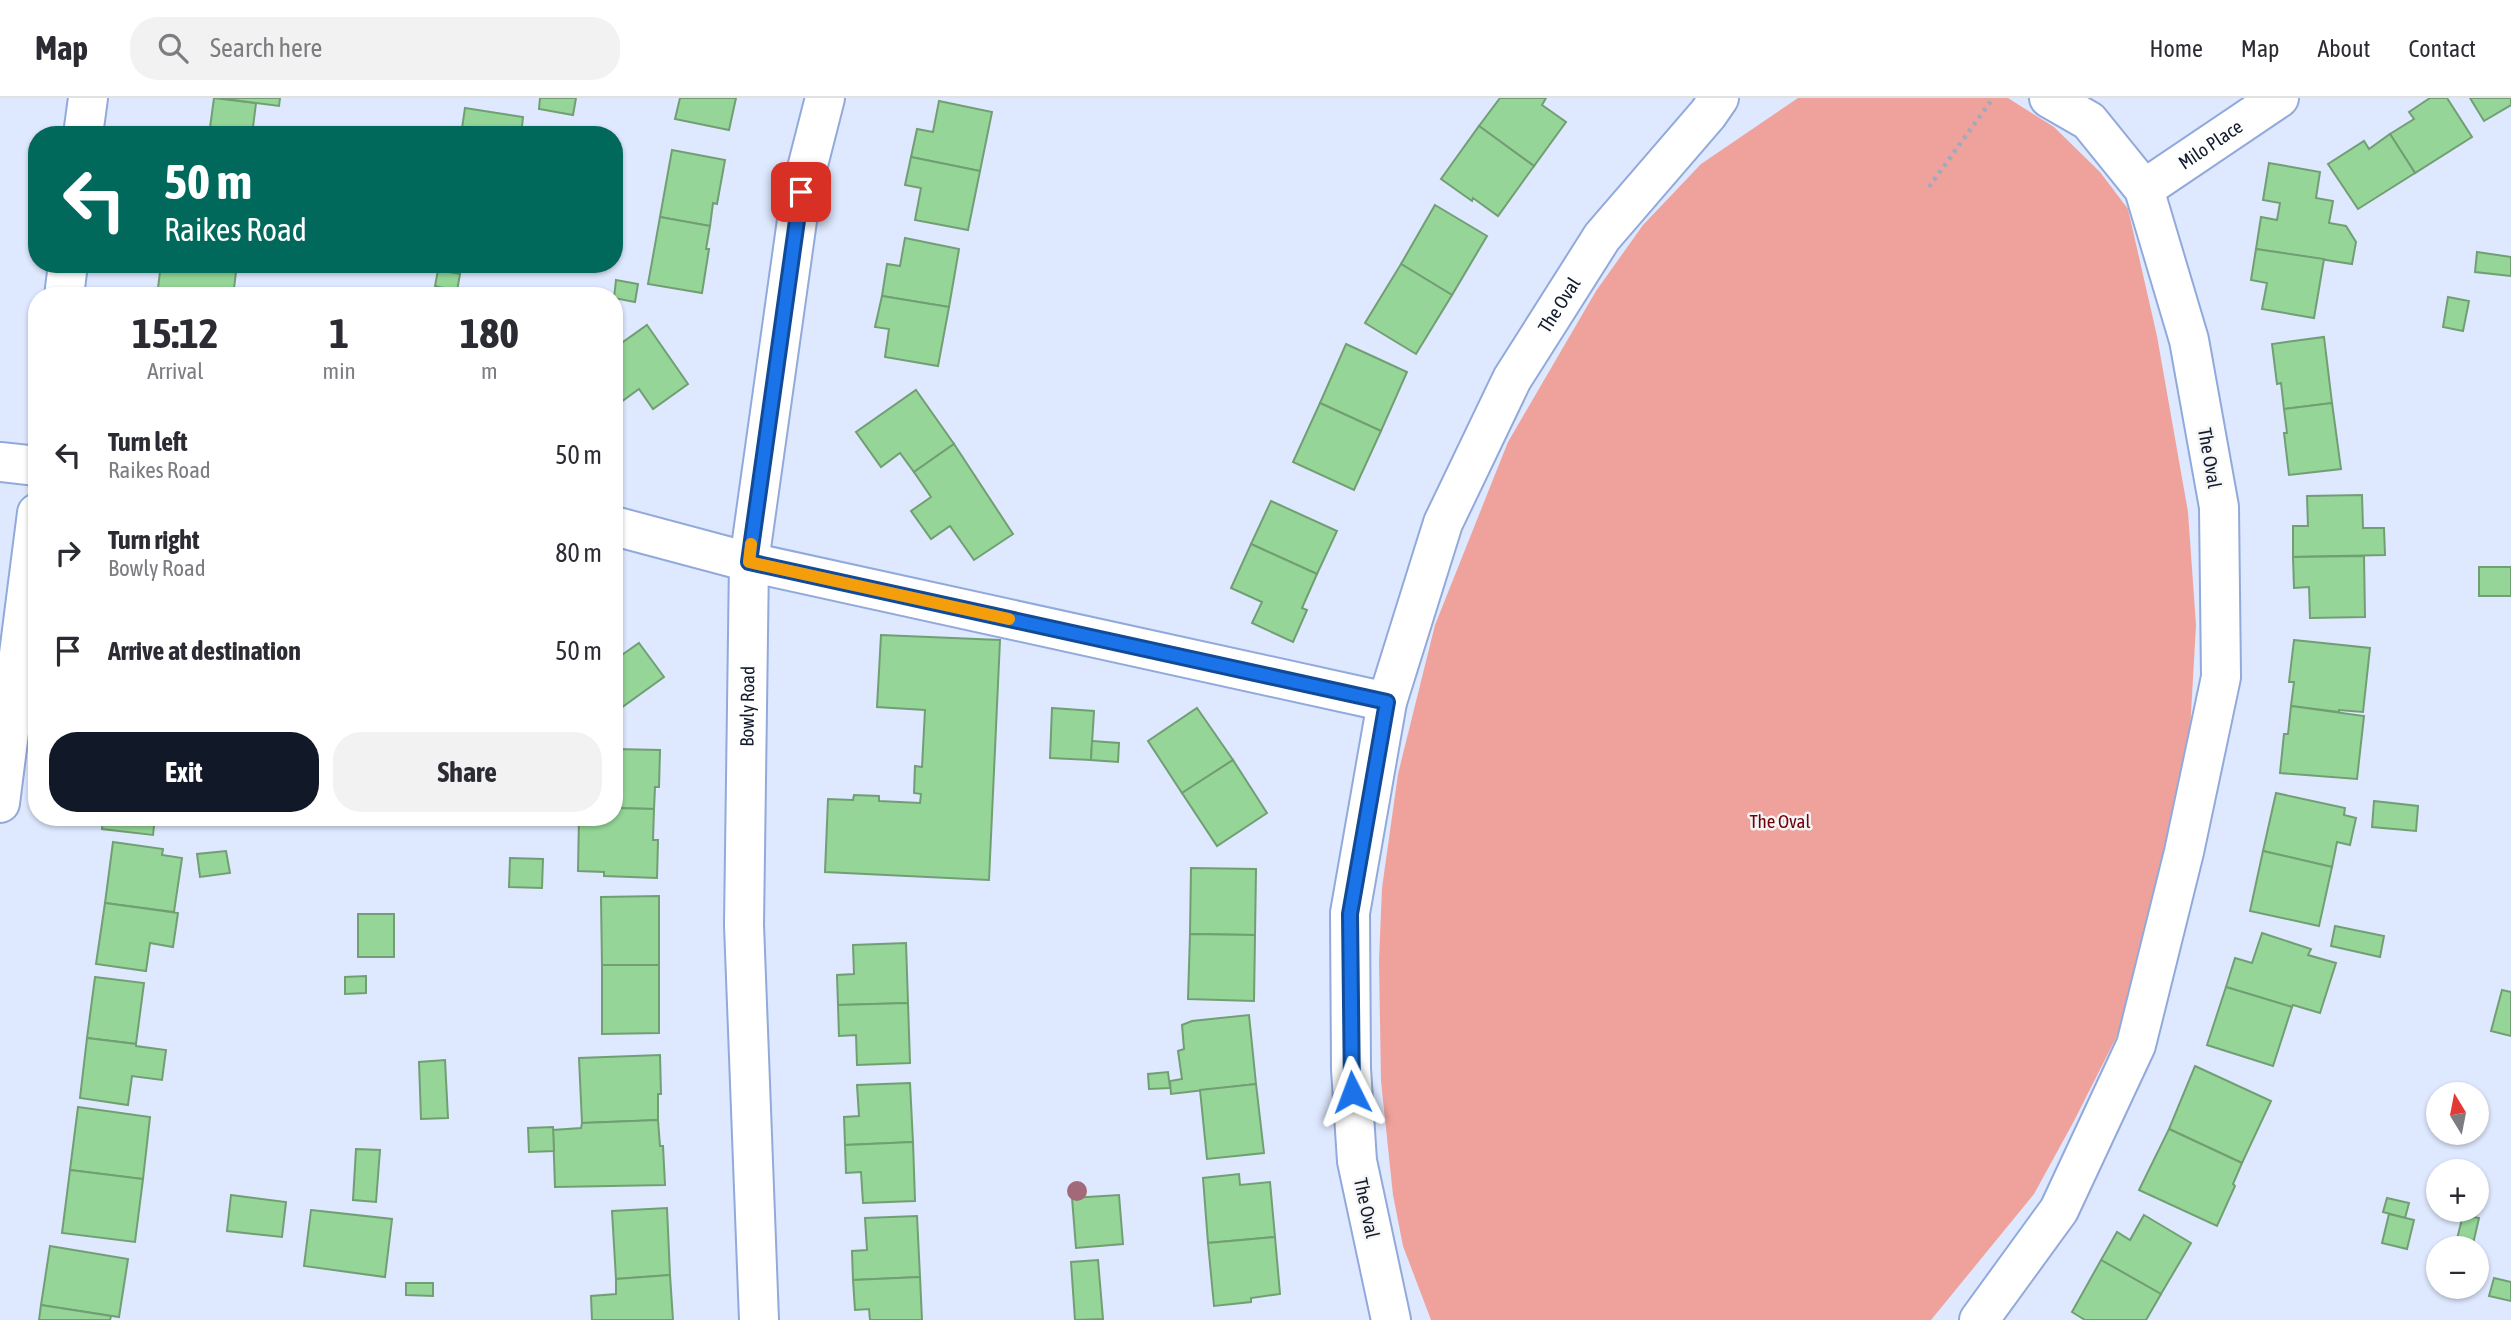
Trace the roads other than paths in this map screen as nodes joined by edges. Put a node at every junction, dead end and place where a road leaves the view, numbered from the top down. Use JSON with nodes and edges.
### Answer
{"nodes":[{"id":1,"x":88,"y":98,"type":"edge"},
{"id":2,"x":825,"y":98,"type":"edge"},
{"id":3,"x":1718,"y":98,"type":"edge"},
{"id":4,"x":2049,"y":98,"type":"edge"},
{"id":5,"x":2279,"y":98,"type":"edge"},
{"id":6,"x":84,"y":126,"type":"edge"},
{"id":7,"x":2144,"y":189,"type":"junction"},
{"id":8,"x":0,"y":462,"type":"edge"},
{"id":9,"x":28,"y":465,"type":"edge"},
{"id":10,"x":623,"y":528,"type":"edge"},
{"id":11,"x":749,"y":562,"type":"junction"},
{"id":12,"x":28,"y":584,"type":"edge"},
{"id":13,"x":1387,"y":702,"type":"junction"},
{"id":14,"x":0,"y":803,"type":"edge"},
{"id":15,"x":759,"y":1320,"type":"edge"},
{"id":16,"x":1391,"y":1320,"type":"edge"},
{"id":17,"x":1979,"y":1320,"type":"edge"}],
"edges":[{"from":1,"to":6,"type":"street"},
{"from":2,"to":11,"type":"street","name":"Bowly Road"},
{"from":3,"to":13,"type":"street","name":"The Oval"},
{"from":4,"to":7,"type":"street","name":"The Oval"},
{"from":5,"to":7,"type":"street","name":"Milo Place"},
{"from":7,"to":17,"type":"street","name":"The Oval"},
{"from":8,"to":9,"type":"street"},
{"from":10,"to":11,"type":"street"},
{"from":11,"to":13,"type":"street"},
{"from":11,"to":15,"type":"street","name":"Bowly Road"},
{"from":12,"to":14,"type":"street"},
{"from":13,"to":16,"type":"street","name":"The Oval"}]}
